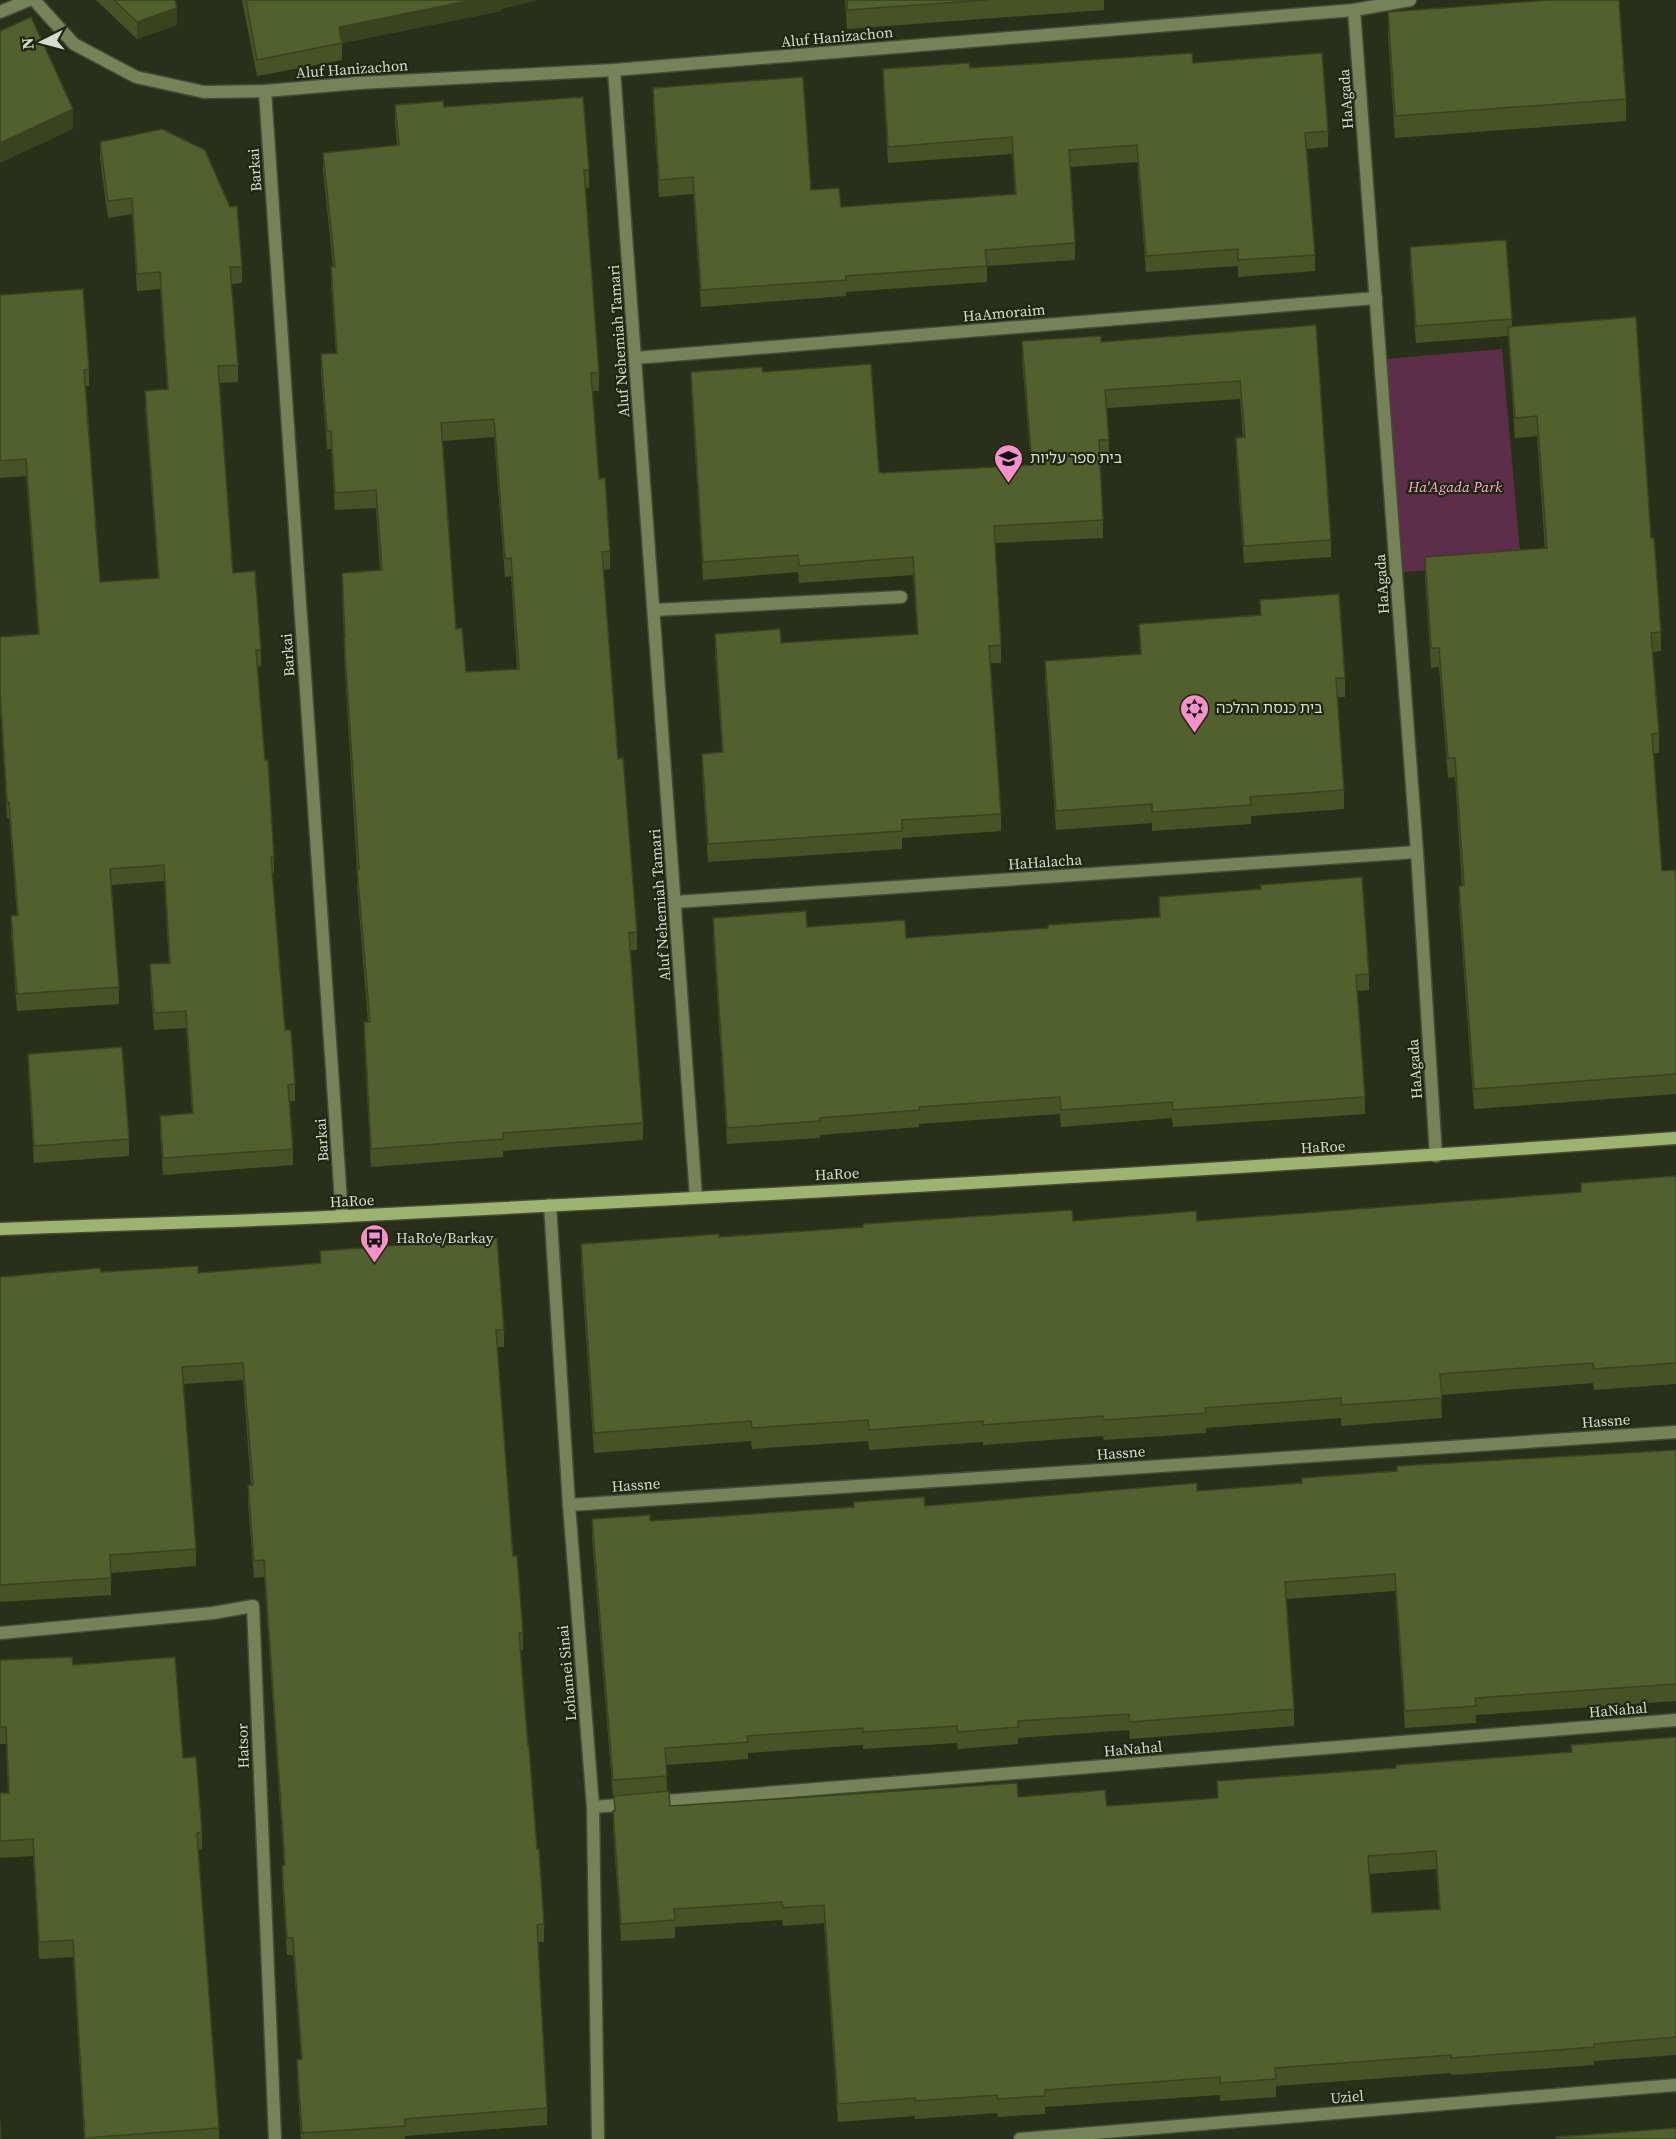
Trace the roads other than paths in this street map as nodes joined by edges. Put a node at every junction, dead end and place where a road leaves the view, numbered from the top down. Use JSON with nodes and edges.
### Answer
{"nodes":[{"id":1,"x":28,"y":0,"type":"edge"},
{"id":2,"x":34,"y":0,"type":"edge"},
{"id":3,"x":1410,"y":0,"type":"edge"},
{"id":4,"x":1354,"y":10,"type":"junction"},
{"id":5,"x":0,"y":12,"type":"edge"},
{"id":6,"x":614,"y":70,"type":"junction"},
{"id":7,"x":265,"y":91,"type":"junction"},
{"id":8,"x":1376,"y":298,"type":"junction"},
{"id":9,"x":635,"y":358,"type":"junction"},
{"id":10,"x":901,"y":597,"type":"dead end"},
{"id":11,"x":654,"y":610,"type":"junction"},
{"id":12,"x":1417,"y":852,"type":"junction"},
{"id":13,"x":675,"y":902,"type":"junction"},
{"id":14,"x":1676,"y":1138,"type":"edge"},
{"id":15,"x":1436,"y":1155,"type":"junction"},
{"id":16,"x":696,"y":1197,"type":"junction"},
{"id":17,"x":550,"y":1205,"type":"junction"},
{"id":18,"x":342,"y":1216,"type":"junction"},
{"id":19,"x":0,"y":1229,"type":"edge"},
{"id":20,"x":1676,"y":1432,"type":"edge"},
{"id":21,"x":569,"y":1505,"type":"junction"},
{"id":22,"x":0,"y":1633,"type":"edge"},
{"id":23,"x":1676,"y":1720,"type":"edge"},
{"id":24,"x":593,"y":1807,"type":"junction"},
{"id":25,"x":1676,"y":2085,"type":"edge"},
{"id":26,"x":275,"y":2139,"type":"edge"},
{"id":27,"x":598,"y":2139,"type":"edge"},
{"id":28,"x":1020,"y":2139,"type":"edge"}],
"edges":[{"from":1,"to":5,"type":"street"},
{"from":2,"to":7,"type":"street","name":"Aluf Hanizachon"},
{"from":3,"to":4,"type":"street","name":"Aluf Hanizachon"},
{"from":4,"to":6,"type":"street","name":"Aluf Hanizachon"},
{"from":4,"to":8,"type":"street","name":"HaAgada"},
{"from":6,"to":7,"type":"street","name":"Aluf Hanizachon"},
{"from":6,"to":9,"type":"street","name":"Aluf Nehemiah Tamari"},
{"from":7,"to":18,"type":"street","name":"Barkai"},
{"from":8,"to":9,"type":"street","name":"HaAmoraim"},
{"from":8,"to":12,"type":"street","name":"HaAgada"},
{"from":9,"to":11,"type":"street","name":"Aluf Nehemiah Tamari"},
{"from":10,"to":11,"type":"street"},
{"from":11,"to":13,"type":"street","name":"Aluf Nehemiah Tamari"},
{"from":12,"to":13,"type":"street","name":"HaHalacha"},
{"from":12,"to":15,"type":"street","name":"HaAgada"},
{"from":13,"to":16,"type":"street","name":"Aluf Nehemiah Tamari"},
{"from":14,"to":15,"type":"street","name":"HaRoe"},
{"from":15,"to":16,"type":"street","name":"HaRoe"},
{"from":16,"to":17,"type":"street","name":"HaRoe"},
{"from":17,"to":18,"type":"street","name":"HaRoe"},
{"from":17,"to":21,"type":"street","name":"Lohamei Sinai"},
{"from":18,"to":19,"type":"street","name":"HaRoe"},
{"from":20,"to":21,"type":"street","name":"Hassne"},
{"from":21,"to":24,"type":"street","name":"Lohamei Sinai"},
{"from":22,"to":26,"type":"street","name":"Hatsor"},
{"from":23,"to":24,"type":"street","name":"HaNahal"},
{"from":24,"to":27,"type":"street","name":"Lohamei Sinai"},
{"from":25,"to":28,"type":"street","name":"Uziel"}]}
